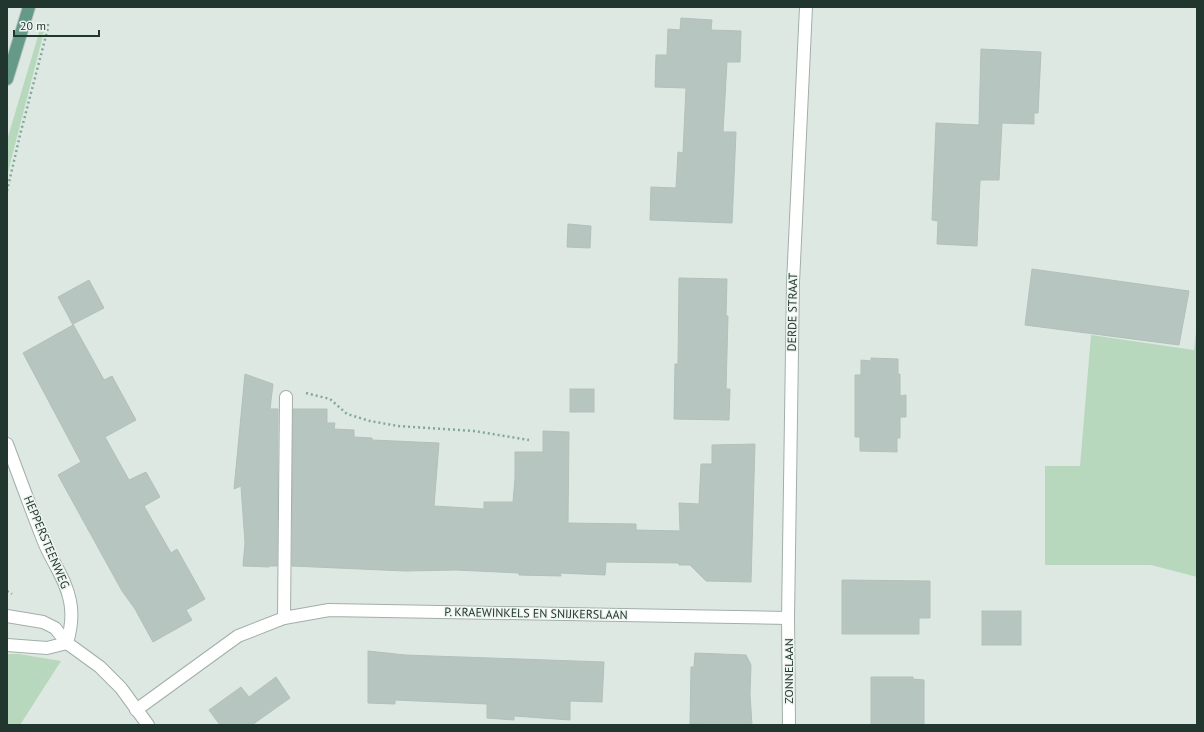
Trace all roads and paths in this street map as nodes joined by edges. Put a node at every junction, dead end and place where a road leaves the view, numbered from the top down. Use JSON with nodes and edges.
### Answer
{"nodes":[{"id":1,"x":29,"y":7,"type":"edge"},
{"id":2,"x":806,"y":7,"type":"edge"},
{"id":3,"x":48,"y":18,"type":"dead end"},
{"id":4,"x":7,"y":79,"type":"edge"},
{"id":5,"x":7,"y":191,"type":"edge"},
{"id":6,"x":286,"y":397,"type":"joint"},
{"id":7,"x":528,"y":440,"type":"dead end"},
{"id":8,"x":7,"y":444,"type":"edge"},
{"id":9,"x":7,"y":616,"type":"edge"},
{"id":10,"x":284,"y":618,"type":"junction"},
{"id":11,"x":788,"y":618,"type":"junction"},
{"id":12,"x":67,"y":643,"type":"junction"},
{"id":13,"x":7,"y":645,"type":"edge"},
{"id":14,"x":136,"y":710,"type":"junction"},
{"id":15,"x":148,"y":725,"type":"edge"},
{"id":16,"x":789,"y":725,"type":"edge"}],
"edges":[{"from":1,"to":4,"type":"main road"},
{"from":2,"to":11,"type":"street","name":"DERDE STRAAT"},
{"from":3,"to":5,"type":"path"},
{"from":6,"to":7,"type":"path"},
{"from":6,"to":10,"type":"street"},
{"from":8,"to":12,"type":"street","name":"HEPPERSTEENWEG"},
{"from":9,"to":12,"type":"street"},
{"from":10,"to":11,"type":"street","name":"P. KRAEWINKELS EN SNIJKERSLAAN"},
{"from":10,"to":14,"type":"street","name":"P. KRAEWINKELS EN SNIJKERSLAAN"},
{"from":11,"to":16,"type":"street","name":"ZONNELAAN"},
{"from":12,"to":13,"type":"street"},
{"from":12,"to":14,"type":"street"},
{"from":14,"to":15,"type":"street"}]}
